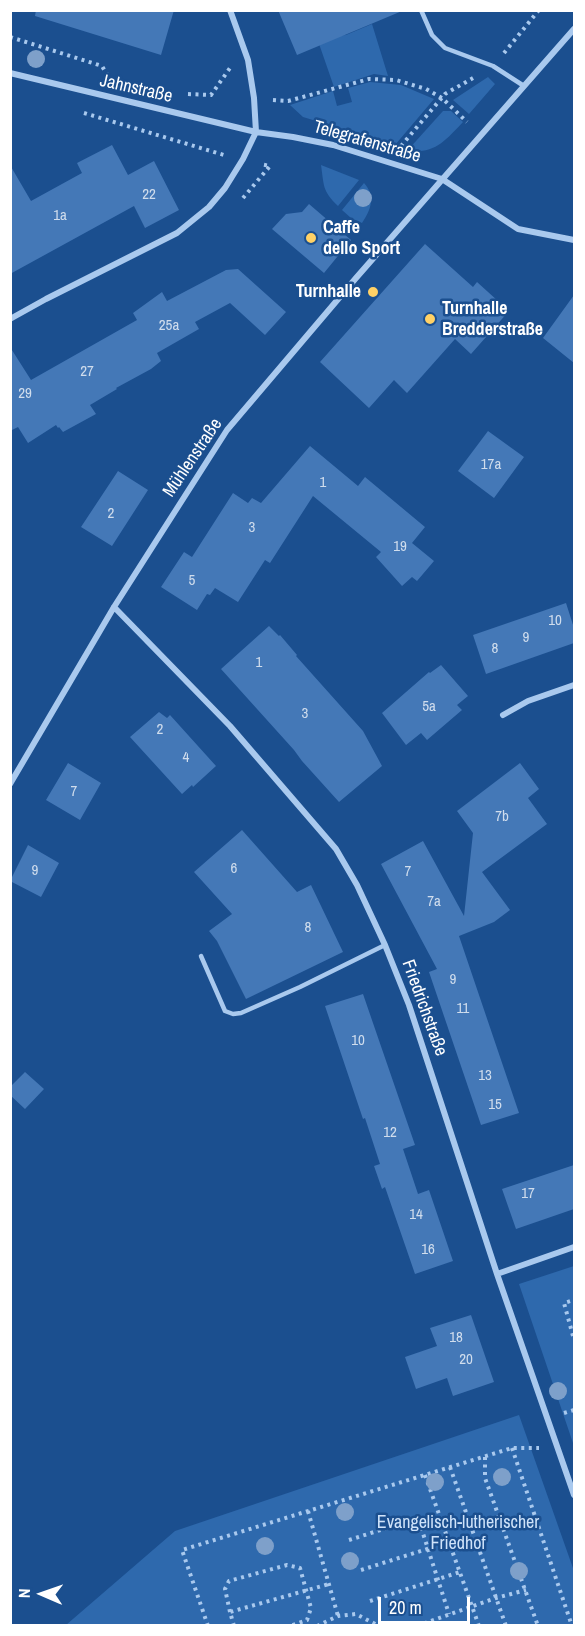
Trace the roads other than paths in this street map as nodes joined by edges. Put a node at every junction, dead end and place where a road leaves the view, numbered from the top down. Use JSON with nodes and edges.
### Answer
{"nodes":[{"id":1,"x":230,"y":10,"type":"edge"},
{"id":2,"x":421,"y":10,"type":"edge"},
{"id":3,"x":574,"y":29,"type":"edge"},
{"id":4,"x":10,"y":73,"type":"edge"},
{"id":5,"x":524,"y":86,"type":"junction"},
{"id":6,"x":256,"y":132,"type":"junction"},
{"id":7,"x":442,"y":179,"type":"junction"},
{"id":8,"x":574,"y":240,"type":"edge"},
{"id":9,"x":10,"y":319,"type":"edge"},
{"id":10,"x":114,"y":606,"type":"junction"},
{"id":11,"x":574,"y":685,"type":"edge"},
{"id":12,"x":503,"y":715,"type":"dead end"},
{"id":13,"x":10,"y":784,"type":"edge"},
{"id":14,"x":385,"y":945,"type":"junction"},
{"id":15,"x":201,"y":956,"type":"dead end"},
{"id":16,"x":574,"y":1247,"type":"edge"},
{"id":17,"x":497,"y":1274,"type":"junction"},
{"id":18,"x":574,"y":1495,"type":"edge"}],
"edges":[{"from":1,"to":6,"type":"street"},
{"from":2,"to":5,"type":"lane"},
{"from":3,"to":5,"type":"street"},
{"from":4,"to":6,"type":"street","name":"Jahnstraße"},
{"from":5,"to":7,"type":"street"},
{"from":6,"to":7,"type":"street","name":"Telegrafenstraße"},
{"from":6,"to":9,"type":"street"},
{"from":7,"to":8,"type":"street","name":"Telegrafenstraße"},
{"from":7,"to":10,"type":"street","name":"Mühlenstraße"},
{"from":10,"to":13,"type":"street","name":"Mühlenstraße"},
{"from":10,"to":14,"type":"street","name":"Friedrichstraße"},
{"from":11,"to":12,"type":"street"},
{"from":14,"to":15,"type":"lane"},
{"from":14,"to":17,"type":"street","name":"Friedrichstraße"},
{"from":16,"to":17,"type":"street"},
{"from":17,"to":18,"type":"street","name":"Friedrichstraße"}]}
